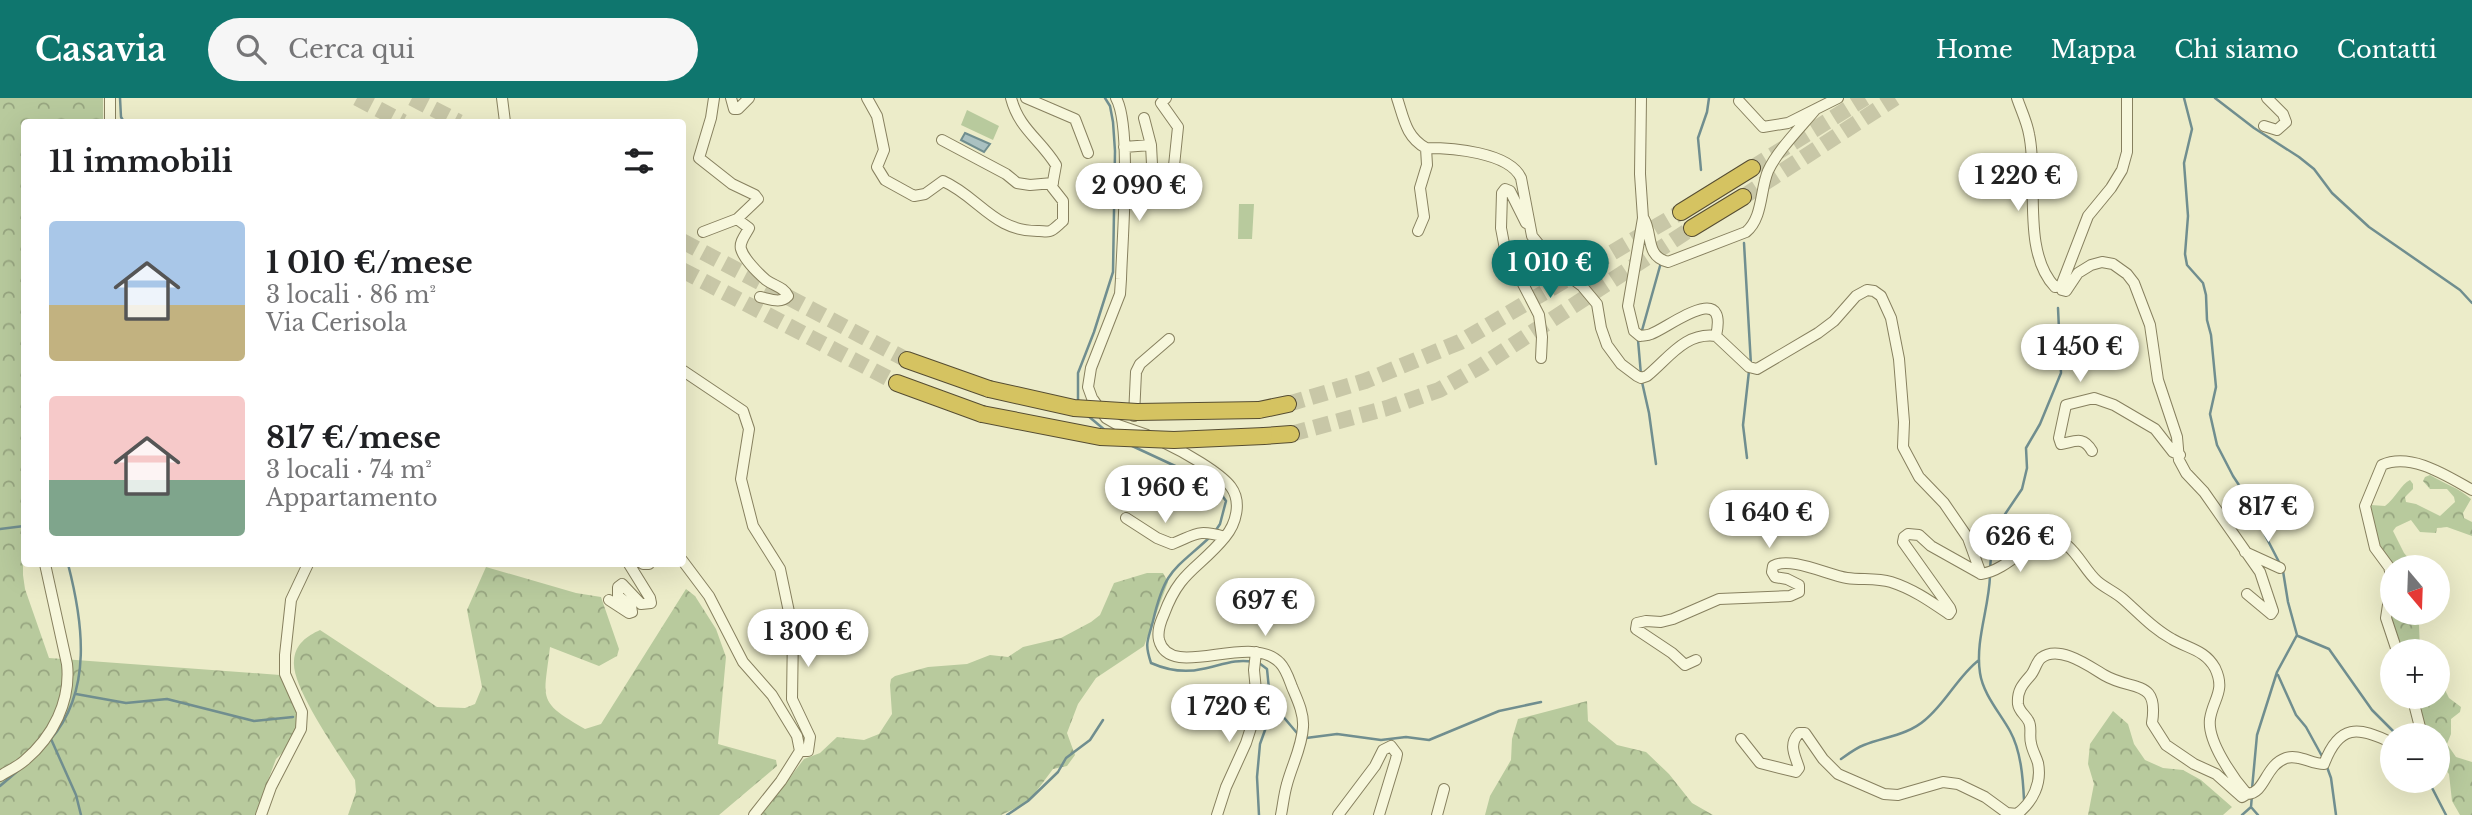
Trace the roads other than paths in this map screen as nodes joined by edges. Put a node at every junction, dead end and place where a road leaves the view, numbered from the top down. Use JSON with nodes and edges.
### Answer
{"nodes":[{"id":1,"x":110,"y":98,"type":"edge"},
{"id":2,"x":502,"y":98,"type":"edge"},
{"id":3,"x":714,"y":98,"type":"edge"},
{"id":4,"x":731,"y":98,"type":"edge"},
{"id":5,"x":750,"y":98,"type":"edge"},
{"id":6,"x":867,"y":98,"type":"edge"},
{"id":7,"x":1012,"y":98,"type":"edge"},
{"id":8,"x":1026,"y":98,"type":"edge"},
{"id":9,"x":1116,"y":98,"type":"edge"},
{"id":10,"x":1166,"y":98,"type":"edge"},
{"id":11,"x":1397,"y":98,"type":"edge"},
{"id":12,"x":1641,"y":98,"type":"edge"},
{"id":13,"x":1838,"y":98,"type":"edge"},
{"id":14,"x":2017,"y":98,"type":"edge"},
{"id":15,"x":2127,"y":98,"type":"edge"},
{"id":16,"x":2267,"y":98,"type":"edge"},
{"id":17,"x":1739,"y":102,"type":"dead end"},
{"id":18,"x":1815,"y":110,"type":"junction"},
{"id":19,"x":1144,"y":118,"type":"dead end"},
{"id":20,"x":110,"y":119,"type":"edge"},
{"id":21,"x":505,"y":119,"type":"edge"},
{"id":22,"x":2264,"y":126,"type":"dead end"},
{"id":23,"x":942,"y":140,"type":"dead end"},
{"id":24,"x":1151,"y":145,"type":"junction"},
{"id":25,"x":1124,"y":147,"type":"junction"},
{"id":26,"x":1426,"y":148,"type":"junction"},
{"id":27,"x":1088,"y":153,"type":"dead end"},
{"id":28,"x":1752,"y":168,"type":"tunnel mouth"},
{"id":29,"x":1053,"y":183,"type":"junction"},
{"id":30,"x":1743,"y":197,"type":"tunnel mouth"},
{"id":31,"x":1681,"y":212,"type":"tunnel mouth"},
{"id":32,"x":1643,"y":218,"type":"junction"},
{"id":33,"x":737,"y":219,"type":"junction"},
{"id":34,"x":1692,"y":228,"type":"tunnel mouth"},
{"id":35,"x":1418,"y":231,"type":"dead end"},
{"id":36,"x":703,"y":232,"type":"dead end"},
{"id":37,"x":1532,"y":236,"type":"junction"},
{"id":38,"x":2061,"y":286,"type":"junction"},
{"id":39,"x":760,"y":297,"type":"dead end"},
{"id":40,"x":1716,"y":336,"type":"junction"},
{"id":41,"x":1169,"y":339,"type":"dead end"},
{"id":42,"x":1541,"y":358,"type":"dead end"},
{"id":43,"x":907,"y":360,"type":"tunnel mouth"},
{"id":44,"x":686,"y":373,"type":"edge"},
{"id":45,"x":897,"y":383,"type":"tunnel mouth"},
{"id":46,"x":1287,"y":404,"type":"tunnel mouth"},
{"id":47,"x":1133,"y":429,"type":"junction"},
{"id":48,"x":1291,"y":434,"type":"tunnel mouth"},
{"id":49,"x":2092,"y":451,"type":"dead end"},
{"id":50,"x":2180,"y":455,"type":"junction"},
{"id":51,"x":2472,"y":490,"type":"edge"},
{"id":52,"x":1126,"y":518,"type":"dead end"},
{"id":53,"x":1223,"y":536,"type":"junction"},
{"id":54,"x":2245,"y":552,"type":"junction"},
{"id":55,"x":686,"y":565,"type":"edge"},
{"id":56,"x":46,"y":567,"type":"edge"},
{"id":57,"x":307,"y":567,"type":"edge"},
{"id":58,"x":631,"y":567,"type":"edge"},
{"id":59,"x":2280,"y":568,"type":"dead end"},
{"id":60,"x":1981,"y":574,"type":"junction"},
{"id":61,"x":2247,"y":594,"type":"dead end"},
{"id":62,"x":609,"y":600,"type":"dead end"},
{"id":63,"x":2393,"y":639,"type":"edge"},
{"id":64,"x":1256,"y":654,"type":"junction"},
{"id":65,"x":1696,"y":660,"type":"dead end"},
{"id":66,"x":2380,"y":738,"type":"edge"},
{"id":67,"x":1741,"y":739,"type":"dead end"},
{"id":68,"x":800,"y":751,"type":"junction"},
{"id":69,"x":0,"y":776,"type":"edge"},
{"id":70,"x":1444,"y":789,"type":"dead end"},
{"id":71,"x":2247,"y":794,"type":"junction"},
{"id":72,"x":261,"y":815,"type":"edge"},
{"id":73,"x":754,"y":815,"type":"edge"},
{"id":74,"x":1217,"y":815,"type":"edge"},
{"id":75,"x":1281,"y":815,"type":"edge"},
{"id":76,"x":1338,"y":815,"type":"edge"},
{"id":77,"x":1379,"y":815,"type":"edge"},
{"id":78,"x":1437,"y":815,"type":"edge"}],
"edges":[{"from":1,"to":20,"type":"street"},
{"from":2,"to":21,"type":"street"},
{"from":3,"to":33,"type":"street"},
{"from":4,"to":5,"type":"street"},
{"from":6,"to":29,"type":"street"},
{"from":7,"to":29,"type":"street"},
{"from":8,"to":27,"type":"street"},
{"from":9,"to":25,"type":"street"},
{"from":10,"to":24,"type":"street"},
{"from":11,"to":26,"type":"street"},
{"from":12,"to":32,"type":"street"},
{"from":13,"to":18,"type":"street"},
{"from":14,"to":38,"type":"street"},
{"from":15,"to":38,"type":"street"},
{"from":16,"to":22,"type":"street"},
{"from":17,"to":18,"type":"street"},
{"from":18,"to":32,"type":"street"},
{"from":19,"to":24,"type":"street"},
{"from":23,"to":29,"type":"street"},
{"from":24,"to":25,"type":"street"},
{"from":25,"to":47,"type":"street"},
{"from":26,"to":35,"type":"street"},
{"from":26,"to":37,"type":"street"},
{"from":28,"to":31,"type":"highway"},
{"from":30,"to":34,"type":"highway"},
{"from":32,"to":40,"type":"street"},
{"from":33,"to":36,"type":"street"},
{"from":33,"to":39,"type":"street"},
{"from":37,"to":40,"type":"street"},
{"from":37,"to":42,"type":"street"},
{"from":38,"to":50,"type":"street"},
{"from":40,"to":60,"type":"street"},
{"from":41,"to":47,"type":"street"},
{"from":43,"to":46,"type":"highway","bridge":true},
{"from":44,"to":68,"type":"street"},
{"from":45,"to":48,"type":"highway","bridge":true},
{"from":47,"to":53,"type":"street"},
{"from":49,"to":50,"type":"street"},
{"from":50,"to":54,"type":"street"},
{"from":51,"to":63,"type":"street"},
{"from":52,"to":53,"type":"street"},
{"from":53,"to":64,"type":"street"},
{"from":54,"to":59,"type":"street"},
{"from":54,"to":61,"type":"street"},
{"from":55,"to":68,"type":"street"},
{"from":56,"to":69,"type":"street"},
{"from":57,"to":72,"type":"street"},
{"from":58,"to":62,"type":"street"},
{"from":60,"to":65,"type":"street"},
{"from":60,"to":71,"type":"street"},
{"from":64,"to":74,"type":"street"},
{"from":64,"to":75,"type":"street"},
{"from":66,"to":71,"type":"street"},
{"from":67,"to":71,"type":"street"},
{"from":68,"to":73,"type":"street"},
{"from":70,"to":78,"type":"street"},
{"from":76,"to":77,"type":"street"}]}
